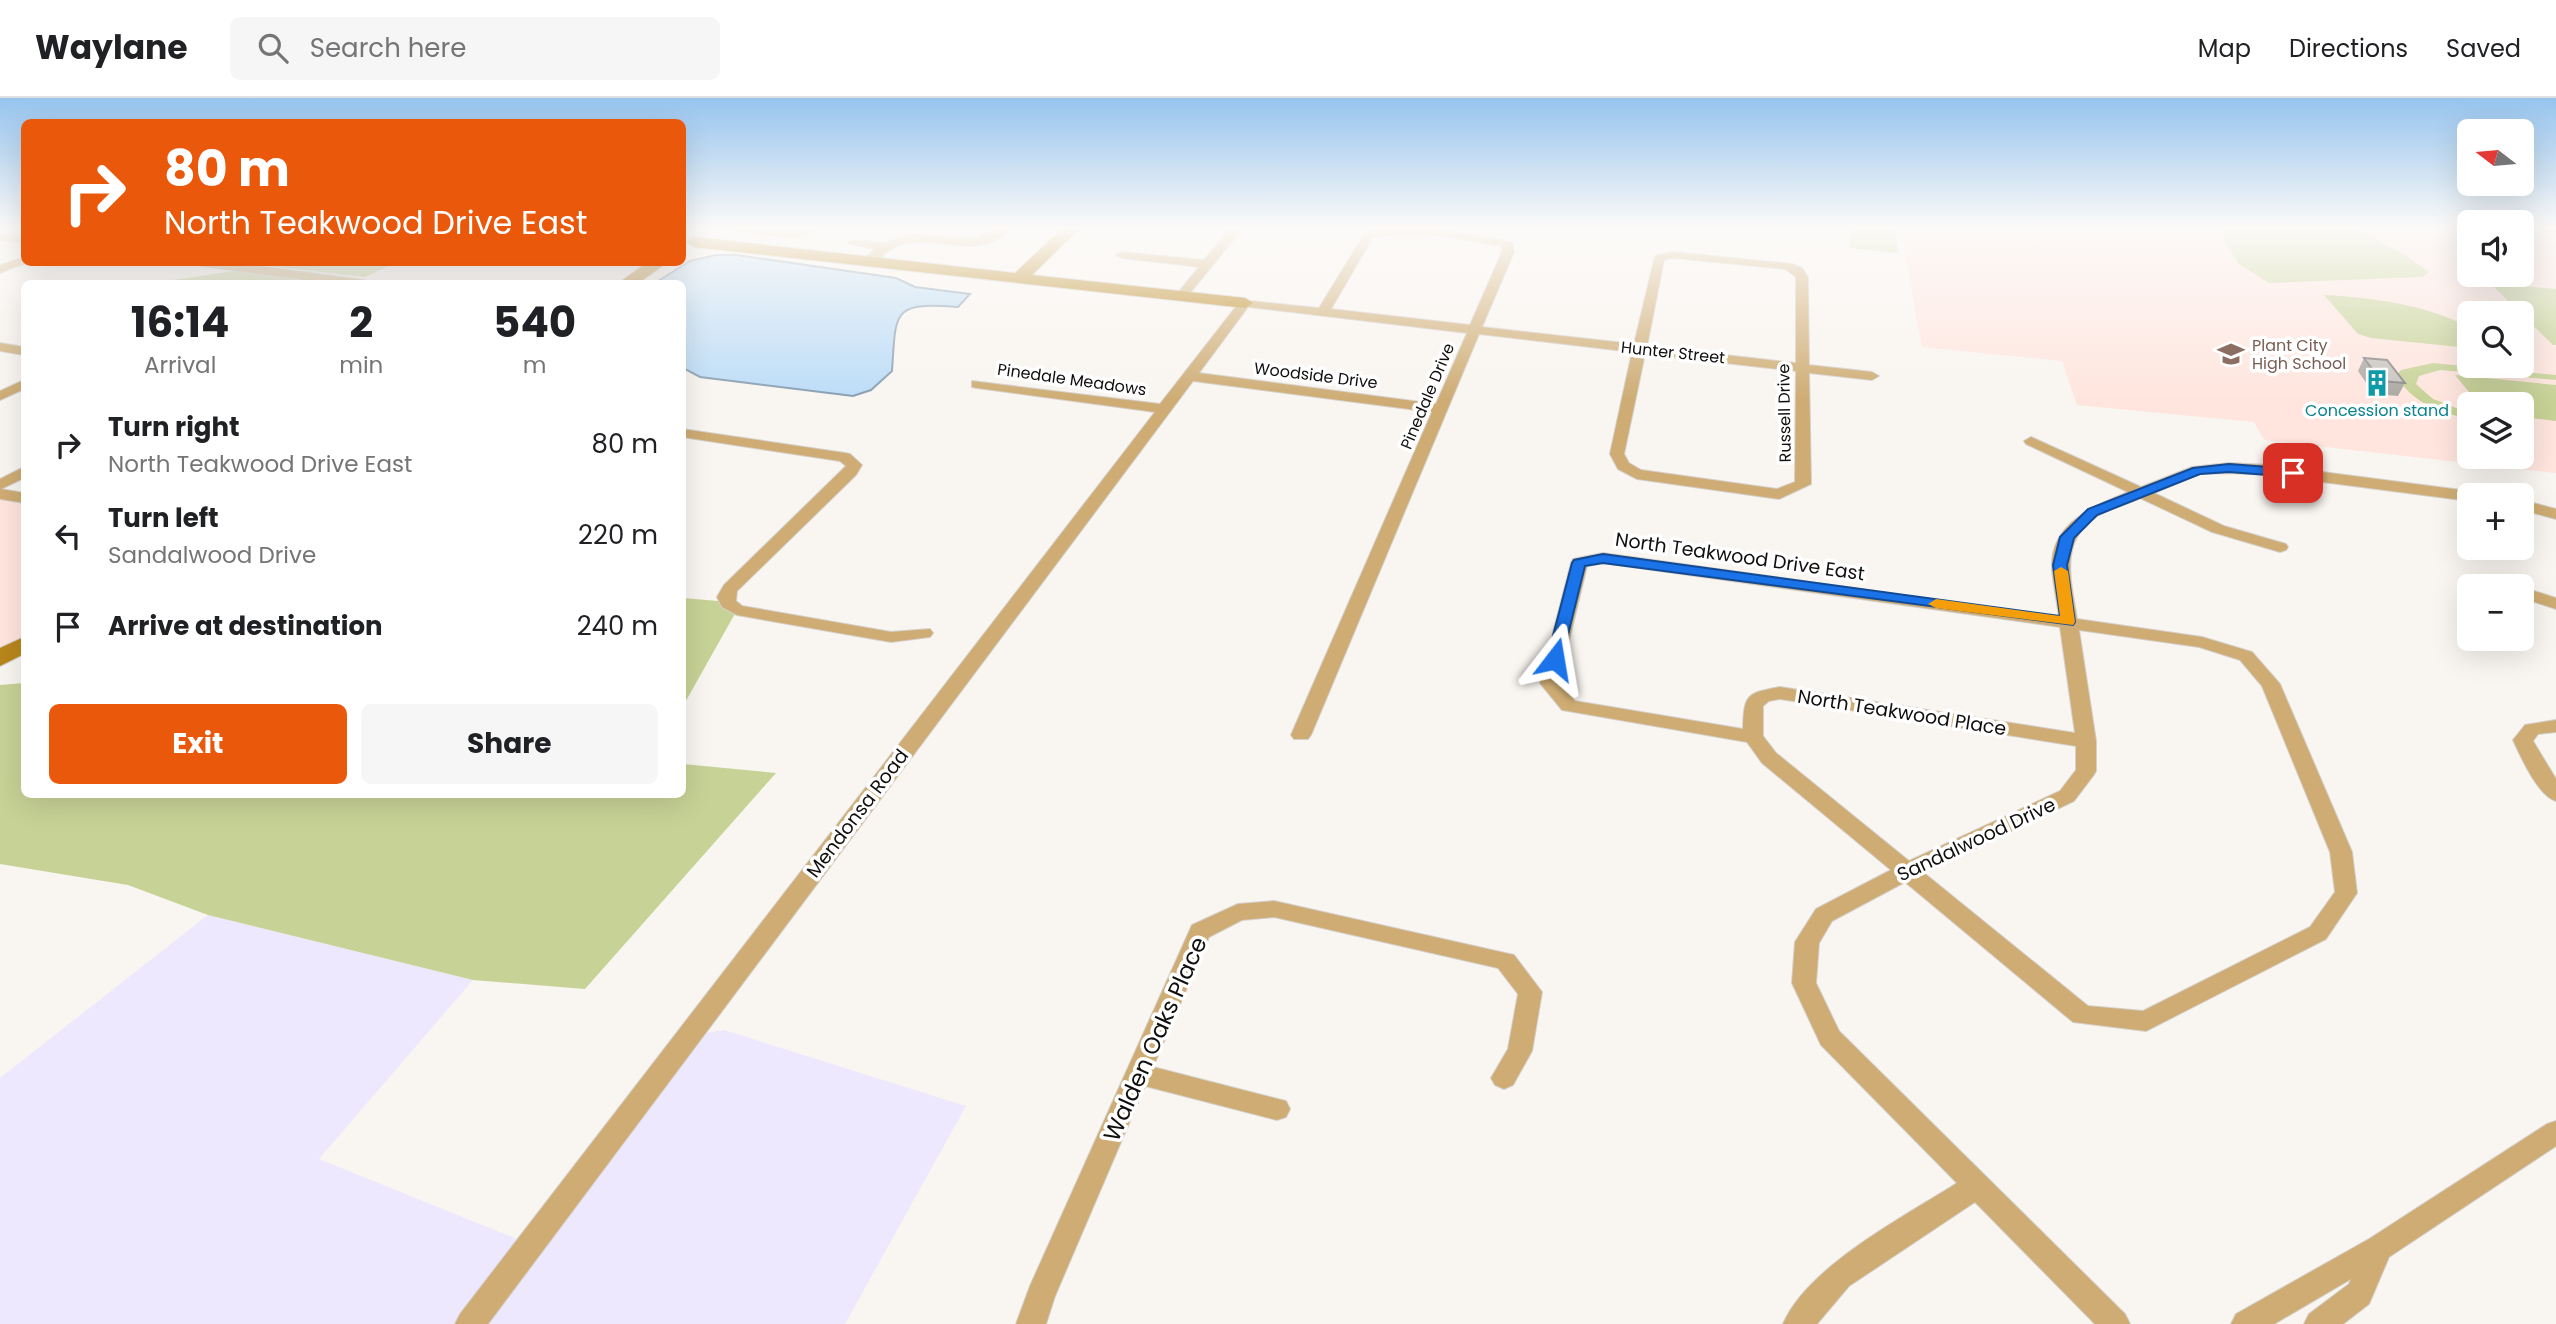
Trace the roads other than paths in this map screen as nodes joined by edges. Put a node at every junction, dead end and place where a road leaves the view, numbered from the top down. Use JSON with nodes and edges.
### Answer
{"nodes":[{"id":1,"x":1094,"y":285,"type":"edge"},
{"id":2,"x":1190,"y":285,"type":"edge"},
{"id":3,"x":1339,"y":285,"type":"edge"},
{"id":4,"x":1494,"y":285,"type":"edge"},
{"id":5,"x":1653,"y":285,"type":"edge"},
{"id":6,"x":1802,"y":285,"type":"edge"},
{"id":7,"x":1182,"y":295,"type":"junction"},
{"id":8,"x":1245,"y":303,"type":"junction"},
{"id":9,"x":1323,"y":312,"type":"junction"},
{"id":10,"x":1474,"y":330,"type":"junction"},
{"id":11,"x":0,"y":347,"type":"edge"},
{"id":12,"x":1638,"y":348,"type":"junction"},
{"id":13,"x":21,"y":350,"type":"edge"},
{"id":14,"x":1801,"y":367,"type":"junction"},
{"id":15,"x":1187,"y":376,"type":"junction"},
{"id":16,"x":1872,"y":376,"type":"dead end"},
{"id":17,"x":977,"y":384,"type":"dead end"},
{"id":18,"x":21,"y":386,"type":"edge"},
{"id":19,"x":0,"y":396,"type":"edge"},
{"id":20,"x":1163,"y":409,"type":"junction"},
{"id":21,"x":1441,"y":409,"type":"junction"},
{"id":22,"x":686,"y":434,"type":"edge"},
{"id":23,"x":2031,"y":441,"type":"dead end"},
{"id":24,"x":21,"y":474,"type":"edge"},
{"id":25,"x":0,"y":485,"type":"edge"},
{"id":26,"x":0,"y":494,"type":"edge"},
{"id":27,"x":2457,"y":494,"type":"edge"},
{"id":28,"x":2139,"y":495,"type":"junction"},
{"id":29,"x":21,"y":498,"type":"edge"},
{"id":30,"x":2534,"y":508,"type":"edge"},
{"id":31,"x":2556,"y":514,"type":"edge"},
{"id":32,"x":2280,"y":547,"type":"dead end"},
{"id":33,"x":2534,"y":596,"type":"edge"},
{"id":34,"x":2556,"y":604,"type":"edge"},
{"id":35,"x":2068,"y":622,"type":"junction"},
{"id":36,"x":924,"y":633,"type":"dead end"},
{"id":37,"x":21,"y":646,"type":"edge"},
{"id":38,"x":0,"y":658,"type":"edge"},
{"id":39,"x":2556,"y":726,"type":"edge"},
{"id":40,"x":1301,"y":735,"type":"dead end"},
{"id":41,"x":1753,"y":737,"type":"junction"},
{"id":42,"x":2086,"y":741,"type":"junction"},
{"id":43,"x":2556,"y":794,"type":"edge"},
{"id":44,"x":1908,"y":871,"type":"junction"},
{"id":45,"x":1138,"y":1073,"type":"junction"},
{"id":46,"x":1504,"y":1078,"type":"dead end"},
{"id":47,"x":1278,"y":1109,"type":"dead end"},
{"id":48,"x":2556,"y":1132,"type":"edge"},
{"id":49,"x":1977,"y":1185,"type":"junction"},
{"id":50,"x":2379,"y":1248,"type":"junction"},
{"id":51,"x":470,"y":1324,"type":"edge"},
{"id":52,"x":1031,"y":1324,"type":"edge"},
{"id":53,"x":1798,"y":1324,"type":"edge"},
{"id":54,"x":2115,"y":1324,"type":"edge"},
{"id":55,"x":2246,"y":1324,"type":"edge"},
{"id":56,"x":2319,"y":1324,"type":"edge"}],
"edges":[{"from":1,"to":7,"type":"street"},
{"from":2,"to":7,"type":"street"},
{"from":3,"to":9,"type":"street","name":"Pinedale Drive"},
{"from":4,"to":10,"type":"street","name":"Pinedale Drive"},
{"from":5,"to":12,"type":"street","name":"Russell Drive"},
{"from":6,"to":14,"type":"street","name":"Russell Drive"},
{"from":7,"to":8,"type":"street"},
{"from":8,"to":9,"type":"street","name":"Hunter Street"},
{"from":8,"to":15,"type":"street","name":"Mendonsa Road"},
{"from":9,"to":10,"type":"street","name":"Hunter Street"},
{"from":10,"to":12,"type":"street","name":"Hunter Street"},
{"from":10,"to":21,"type":"street","name":"Pinedale Drive"},
{"from":11,"to":13,"type":"street"},
{"from":12,"to":14,"type":"street","name":"Hunter Street"},
{"from":12,"to":14,"type":"street","name":"Russell Drive"},
{"from":14,"to":16,"type":"street","name":"Hunter Street"},
{"from":15,"to":20,"type":"street","name":"Mendonsa Road"},
{"from":15,"to":21,"type":"street","name":"Woodside Drive"},
{"from":17,"to":20,"type":"street","name":"Pinedale Meadows"},
{"from":18,"to":19,"type":"street"},
{"from":20,"to":51,"type":"street","name":"Mendonsa Road"},
{"from":21,"to":40,"type":"street","name":"Pinedale Drive"},
{"from":22,"to":36,"type":"street"},
{"from":23,"to":28,"type":"street"},
{"from":24,"to":25,"type":"street"},
{"from":26,"to":29,"type":"street"},
{"from":27,"to":28,"type":"street","name":"Sandalwood Drive"},
{"from":28,"to":32,"type":"street"},
{"from":28,"to":35,"type":"street","name":"Sandalwood Drive"},
{"from":30,"to":31,"type":"street"},
{"from":33,"to":34,"type":"street"},
{"from":35,"to":41,"type":"street","name":"North Teakwood Drive East"},
{"from":35,"to":42,"type":"street","name":"Sandalwood Drive"},
{"from":35,"to":44,"type":"street"},
{"from":37,"to":38,"type":"street"},
{"from":39,"to":43,"type":"street"},
{"from":41,"to":42,"type":"street","name":"North Teakwood Place"},
{"from":41,"to":44,"type":"street"},
{"from":42,"to":44,"type":"street","name":"Sandalwood Drive"},
{"from":44,"to":49,"type":"street","name":"Sandalwood Drive"},
{"from":45,"to":46,"type":"street","name":"Walden Oaks Place"},
{"from":45,"to":47,"type":"street"},
{"from":45,"to":52,"type":"street","name":"Walden Oaks Place"},
{"from":48,"to":50,"type":"street"},
{"from":49,"to":53,"type":"street"},
{"from":49,"to":54,"type":"street","name":"Sandalwood Drive"},
{"from":50,"to":55,"type":"street"},
{"from":50,"to":56,"type":"street"}]}
